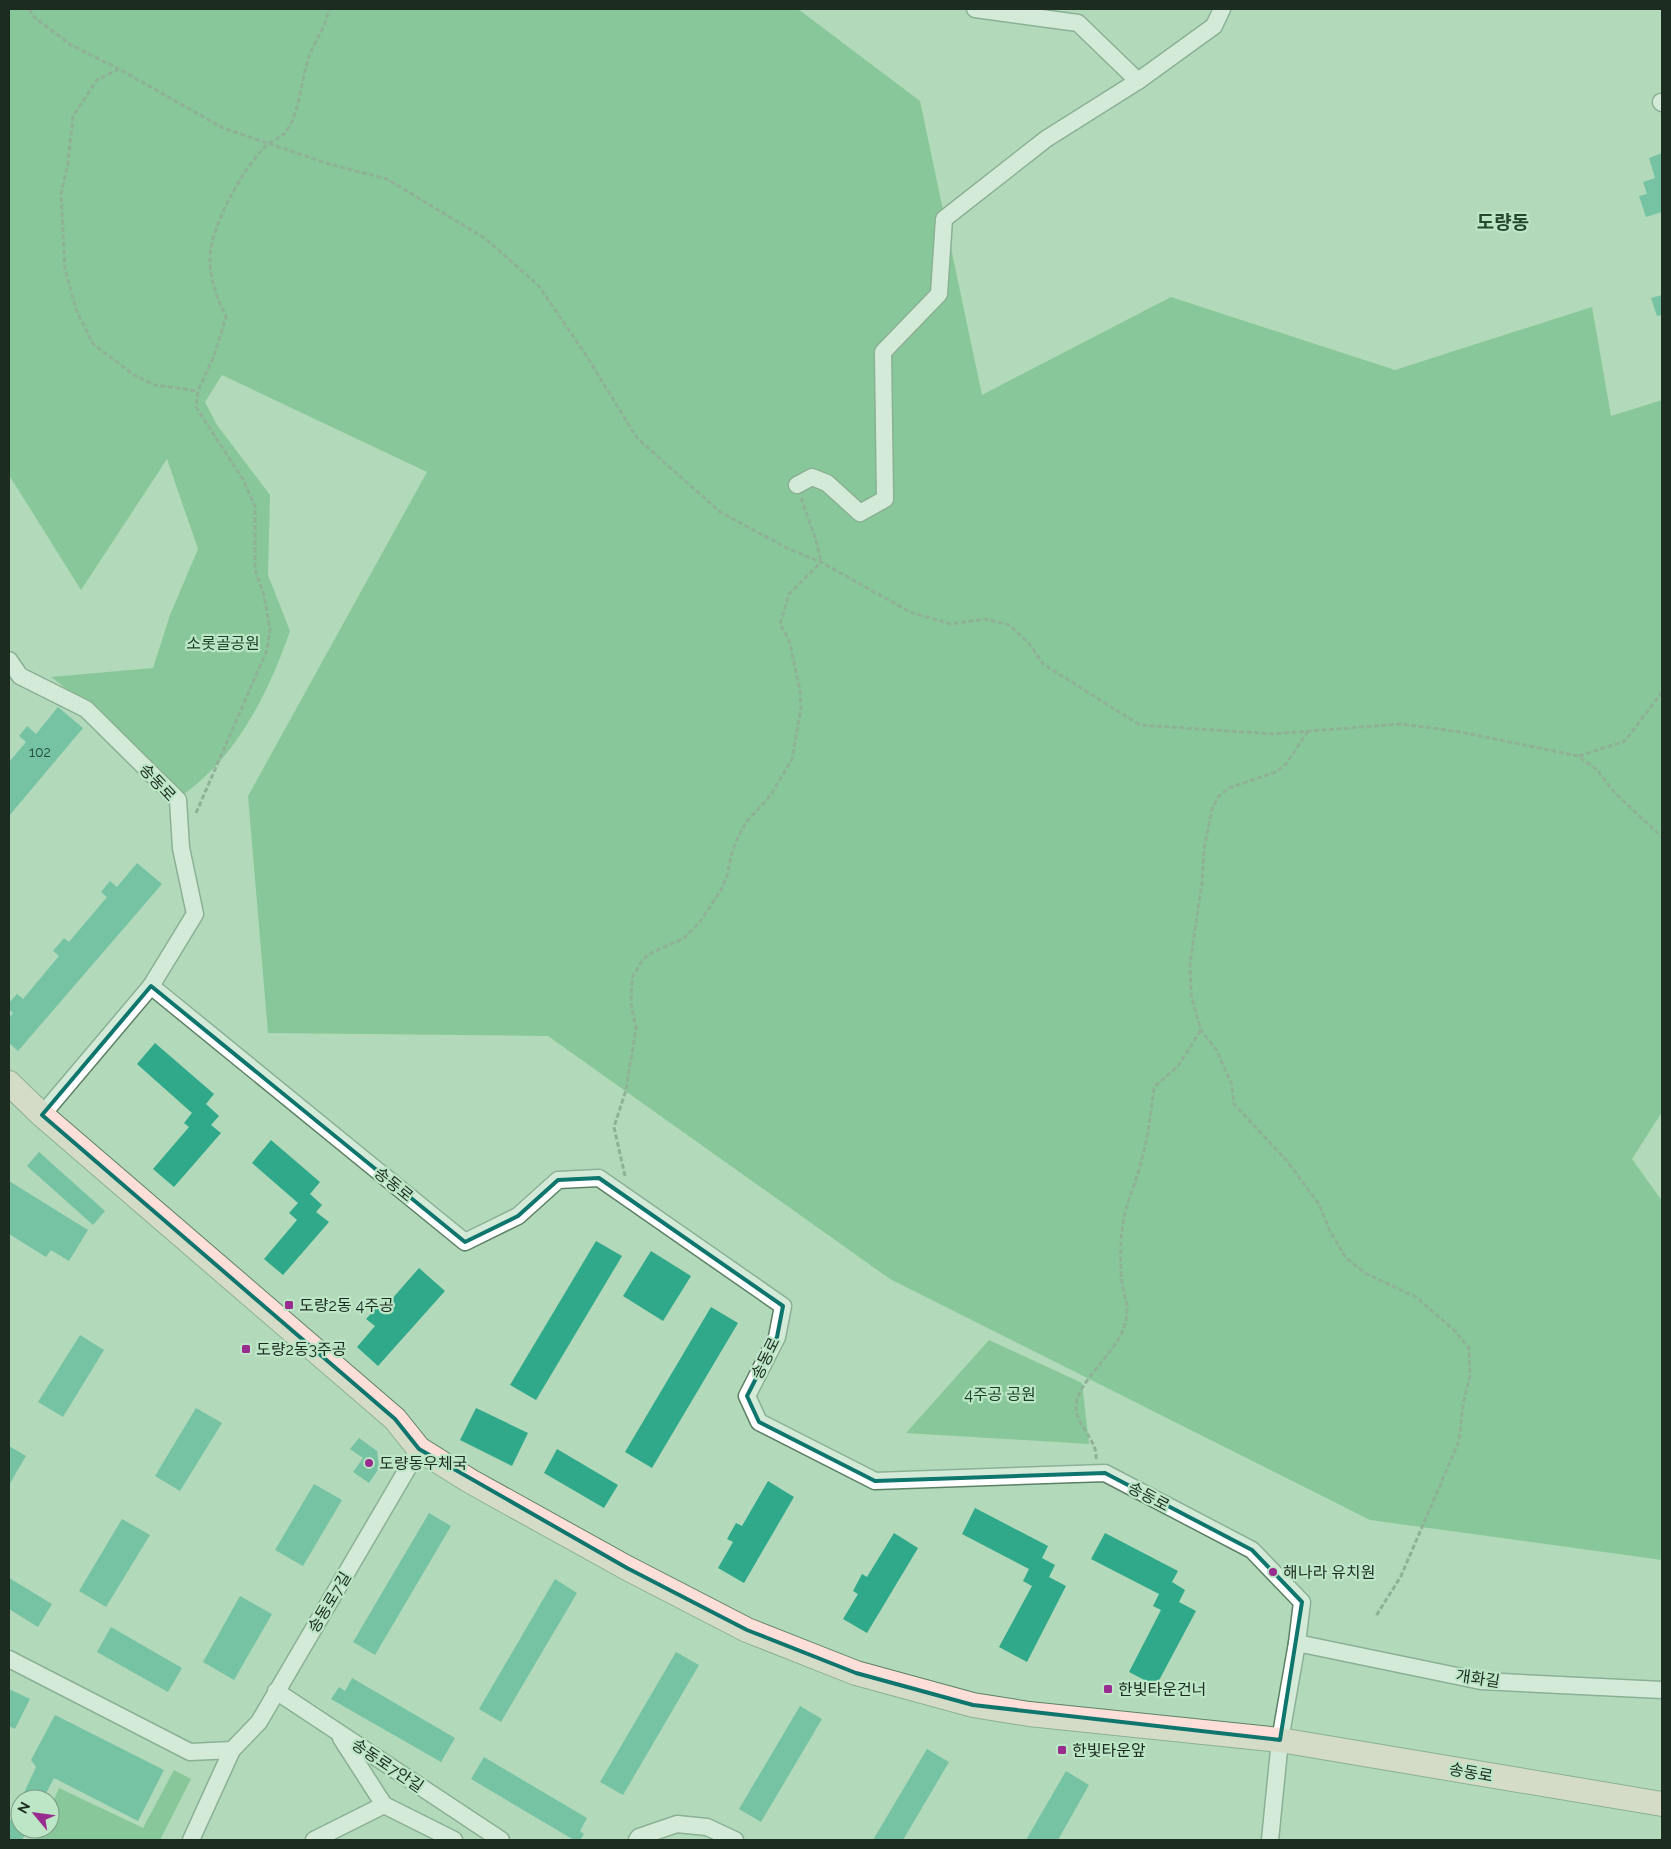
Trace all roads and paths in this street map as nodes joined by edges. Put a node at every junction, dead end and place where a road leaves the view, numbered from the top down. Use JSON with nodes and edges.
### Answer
{"nodes":[{"id":1,"x":29,"y":9,"type":"edge"},
{"id":2,"x":329,"y":9,"type":"edge"},
{"id":3,"x":976,"y":9,"type":"edge"},
{"id":4,"x":1222,"y":9,"type":"edge"},
{"id":5,"x":119,"y":69,"type":"junction"},
{"id":6,"x":1138,"y":81,"type":"junction"},
{"id":7,"x":268,"y":144,"type":"junction"},
{"id":8,"x":198,"y":391,"type":"junction"},
{"id":9,"x":797,"y":485,"type":"joint"},
{"id":10,"x":821,"y":562,"type":"junction"},
{"id":11,"x":9,"y":660,"type":"edge"},
{"id":12,"x":1662,"y":692,"type":"edge"},
{"id":13,"x":1308,"y":730,"type":"junction"},
{"id":14,"x":1578,"y":756,"type":"junction"},
{"id":15,"x":180,"y":837,"type":"junction"},
{"id":16,"x":1662,"y":837,"type":"edge"},
{"id":17,"x":151,"y":986,"type":"junction"},
{"id":18,"x":1201,"y":1030,"type":"junction"},
{"id":19,"x":9,"y":1083,"type":"edge"},
{"id":20,"x":42,"y":1115,"type":"junction"},
{"id":21,"x":626,"y":1196,"type":"junction"},
{"id":22,"x":420,"y":1449,"type":"junction"},
{"id":23,"x":1090,"y":1474,"type":"junction"},
{"id":24,"x":1376,"y":1616,"type":"dead end"},
{"id":25,"x":1297,"y":1643,"type":"junction"},
{"id":26,"x":9,"y":1659,"type":"edge"},
{"id":27,"x":1662,"y":1690,"type":"edge"},
{"id":28,"x":276,"y":1691,"type":"junction"},
{"id":29,"x":337,"y":1732,"type":"junction"},
{"id":30,"x":1280,"y":1740,"type":"junction"},
{"id":31,"x":232,"y":1750,"type":"junction"},
{"id":32,"x":1662,"y":1804,"type":"edge"},
{"id":33,"x":384,"y":1805,"type":"junction"},
{"id":34,"x":190,"y":1840,"type":"edge"},
{"id":35,"x":314,"y":1840,"type":"edge"},
{"id":36,"x":454,"y":1840,"type":"edge"},
{"id":37,"x":501,"y":1840,"type":"edge"},
{"id":38,"x":637,"y":1840,"type":"edge"},
{"id":39,"x":735,"y":1840,"type":"edge"},
{"id":40,"x":1270,"y":1840,"type":"edge"}],
"edges":[{"from":1,"to":5,"type":"path"},
{"from":2,"to":7,"type":"path"},
{"from":3,"to":6,"type":"street"},
{"from":4,"to":6,"type":"street"},
{"from":5,"to":7,"type":"path"},
{"from":5,"to":8,"type":"path"},
{"from":6,"to":9,"type":"street"},
{"from":7,"to":8,"type":"path"},
{"from":7,"to":10,"type":"path"},
{"from":8,"to":15,"type":"path"},
{"from":9,"to":10,"type":"path"},
{"from":10,"to":13,"type":"path"},
{"from":10,"to":21,"type":"path"},
{"from":11,"to":15,"type":"street","name":"송동로"},
{"from":12,"to":14,"type":"path"},
{"from":13,"to":14,"type":"path"},
{"from":13,"to":18,"type":"path"},
{"from":14,"to":16,"type":"path"},
{"from":15,"to":17,"type":"street","name":"송동로"},
{"from":17,"to":20,"type":"street","name":"송동로"},
{"from":17,"to":21,"type":"street","name":"송동로"},
{"from":18,"to":23,"type":"path"},
{"from":18,"to":24,"type":"path"},
{"from":19,"to":20,"type":"street","name":"송동로"},
{"from":20,"to":22,"type":"street","name":"송동로"},
{"from":21,"to":23,"type":"street","name":"송동로"},
{"from":22,"to":28,"type":"street","name":"송동로7길"},
{"from":22,"to":30,"type":"street","name":"송동로"},
{"from":23,"to":25,"type":"street","name":"송동로"},
{"from":25,"to":27,"type":"street","name":"개화길"},
{"from":25,"to":30,"type":"street","name":"송동로"},
{"from":26,"to":31,"type":"street"},
{"from":28,"to":29,"type":"street","name":"송동로7안길"},
{"from":28,"to":31,"type":"street","name":"송동로7길"},
{"from":29,"to":33,"type":"street"},
{"from":29,"to":37,"type":"street","name":"송동로7안길"},
{"from":30,"to":32,"type":"street","name":"송동로"},
{"from":30,"to":40,"type":"street","name":"송동로"},
{"from":31,"to":34,"type":"street","name":"송동로7길"},
{"from":33,"to":35,"type":"street"},
{"from":33,"to":36,"type":"street"},
{"from":38,"to":39,"type":"street"}]}
